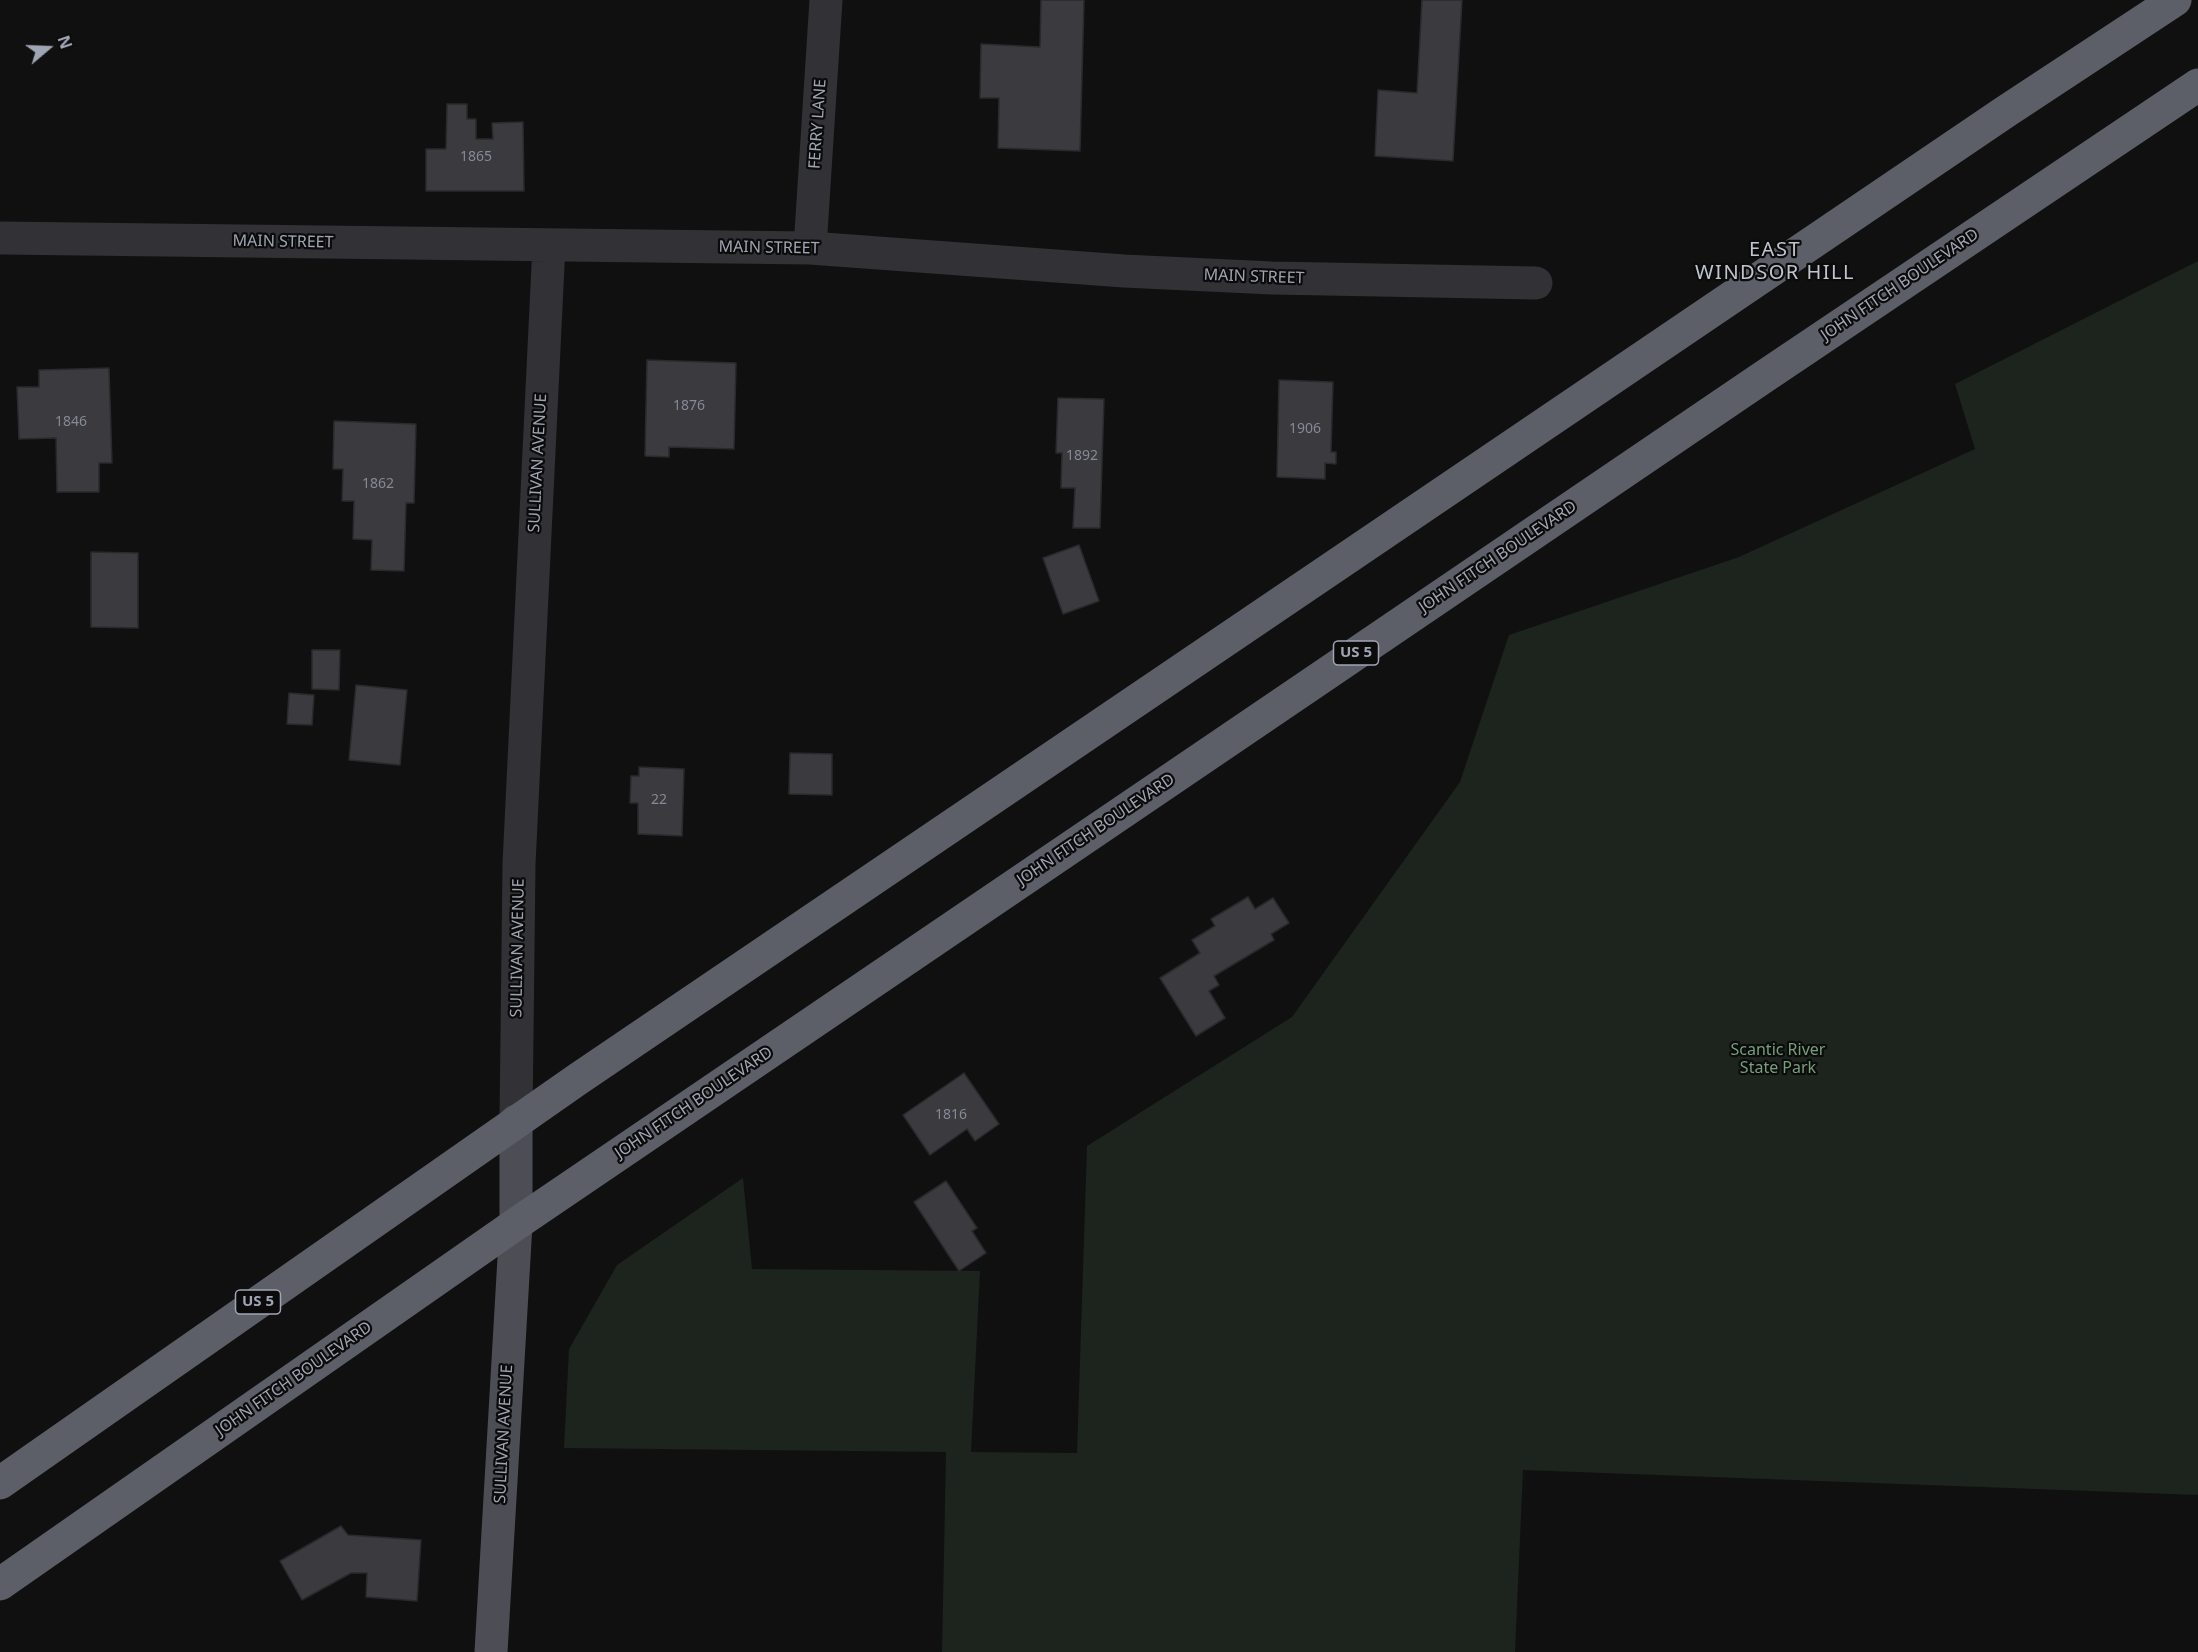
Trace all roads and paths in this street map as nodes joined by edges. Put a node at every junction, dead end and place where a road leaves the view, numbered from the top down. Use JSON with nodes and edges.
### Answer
{"nodes":[{"id":1,"x":826,"y":0,"type":"edge"},
{"id":2,"x":2175,"y":0,"type":"edge"},
{"id":3,"x":2198,"y":85,"type":"edge"},
{"id":4,"x":0,"y":238,"type":"edge"},
{"id":5,"x":549,"y":245,"type":"junction"},
{"id":6,"x":810,"y":248,"type":"junction"},
{"id":7,"x":1536,"y":284,"type":"dead end"},
{"id":8,"x":516,"y":1121,"type":"junction"},
{"id":9,"x":516,"y":1224,"type":"junction"},
{"id":10,"x":0,"y":1482,"type":"edge"},
{"id":11,"x":0,"y":1584,"type":"edge"},
{"id":12,"x":491,"y":1652,"type":"edge"}],
"edges":[{"from":1,"to":6,"type":"street","name":"FERRY LANE"},
{"from":2,"to":8,"type":"highway","number":"US 5"},
{"from":3,"to":9,"type":"highway","name":"JOHN FITCH BOULEVARD","number":"US 5"},
{"from":4,"to":5,"type":"street","name":"MAIN STREET"},
{"from":5,"to":6,"type":"street","name":"MAIN STREET"},
{"from":5,"to":8,"type":"street","name":"SULLIVAN AVENUE"},
{"from":6,"to":7,"type":"street","name":"MAIN STREET"},
{"from":8,"to":9,"type":"main road","name":"SULLIVAN AVENUE"},
{"from":8,"to":10,"type":"highway","number":"US 5"},
{"from":9,"to":11,"type":"highway","name":"JOHN FITCH BOULEVARD","number":"US 5"},
{"from":9,"to":12,"type":"main road","name":"SULLIVAN AVENUE"}]}
